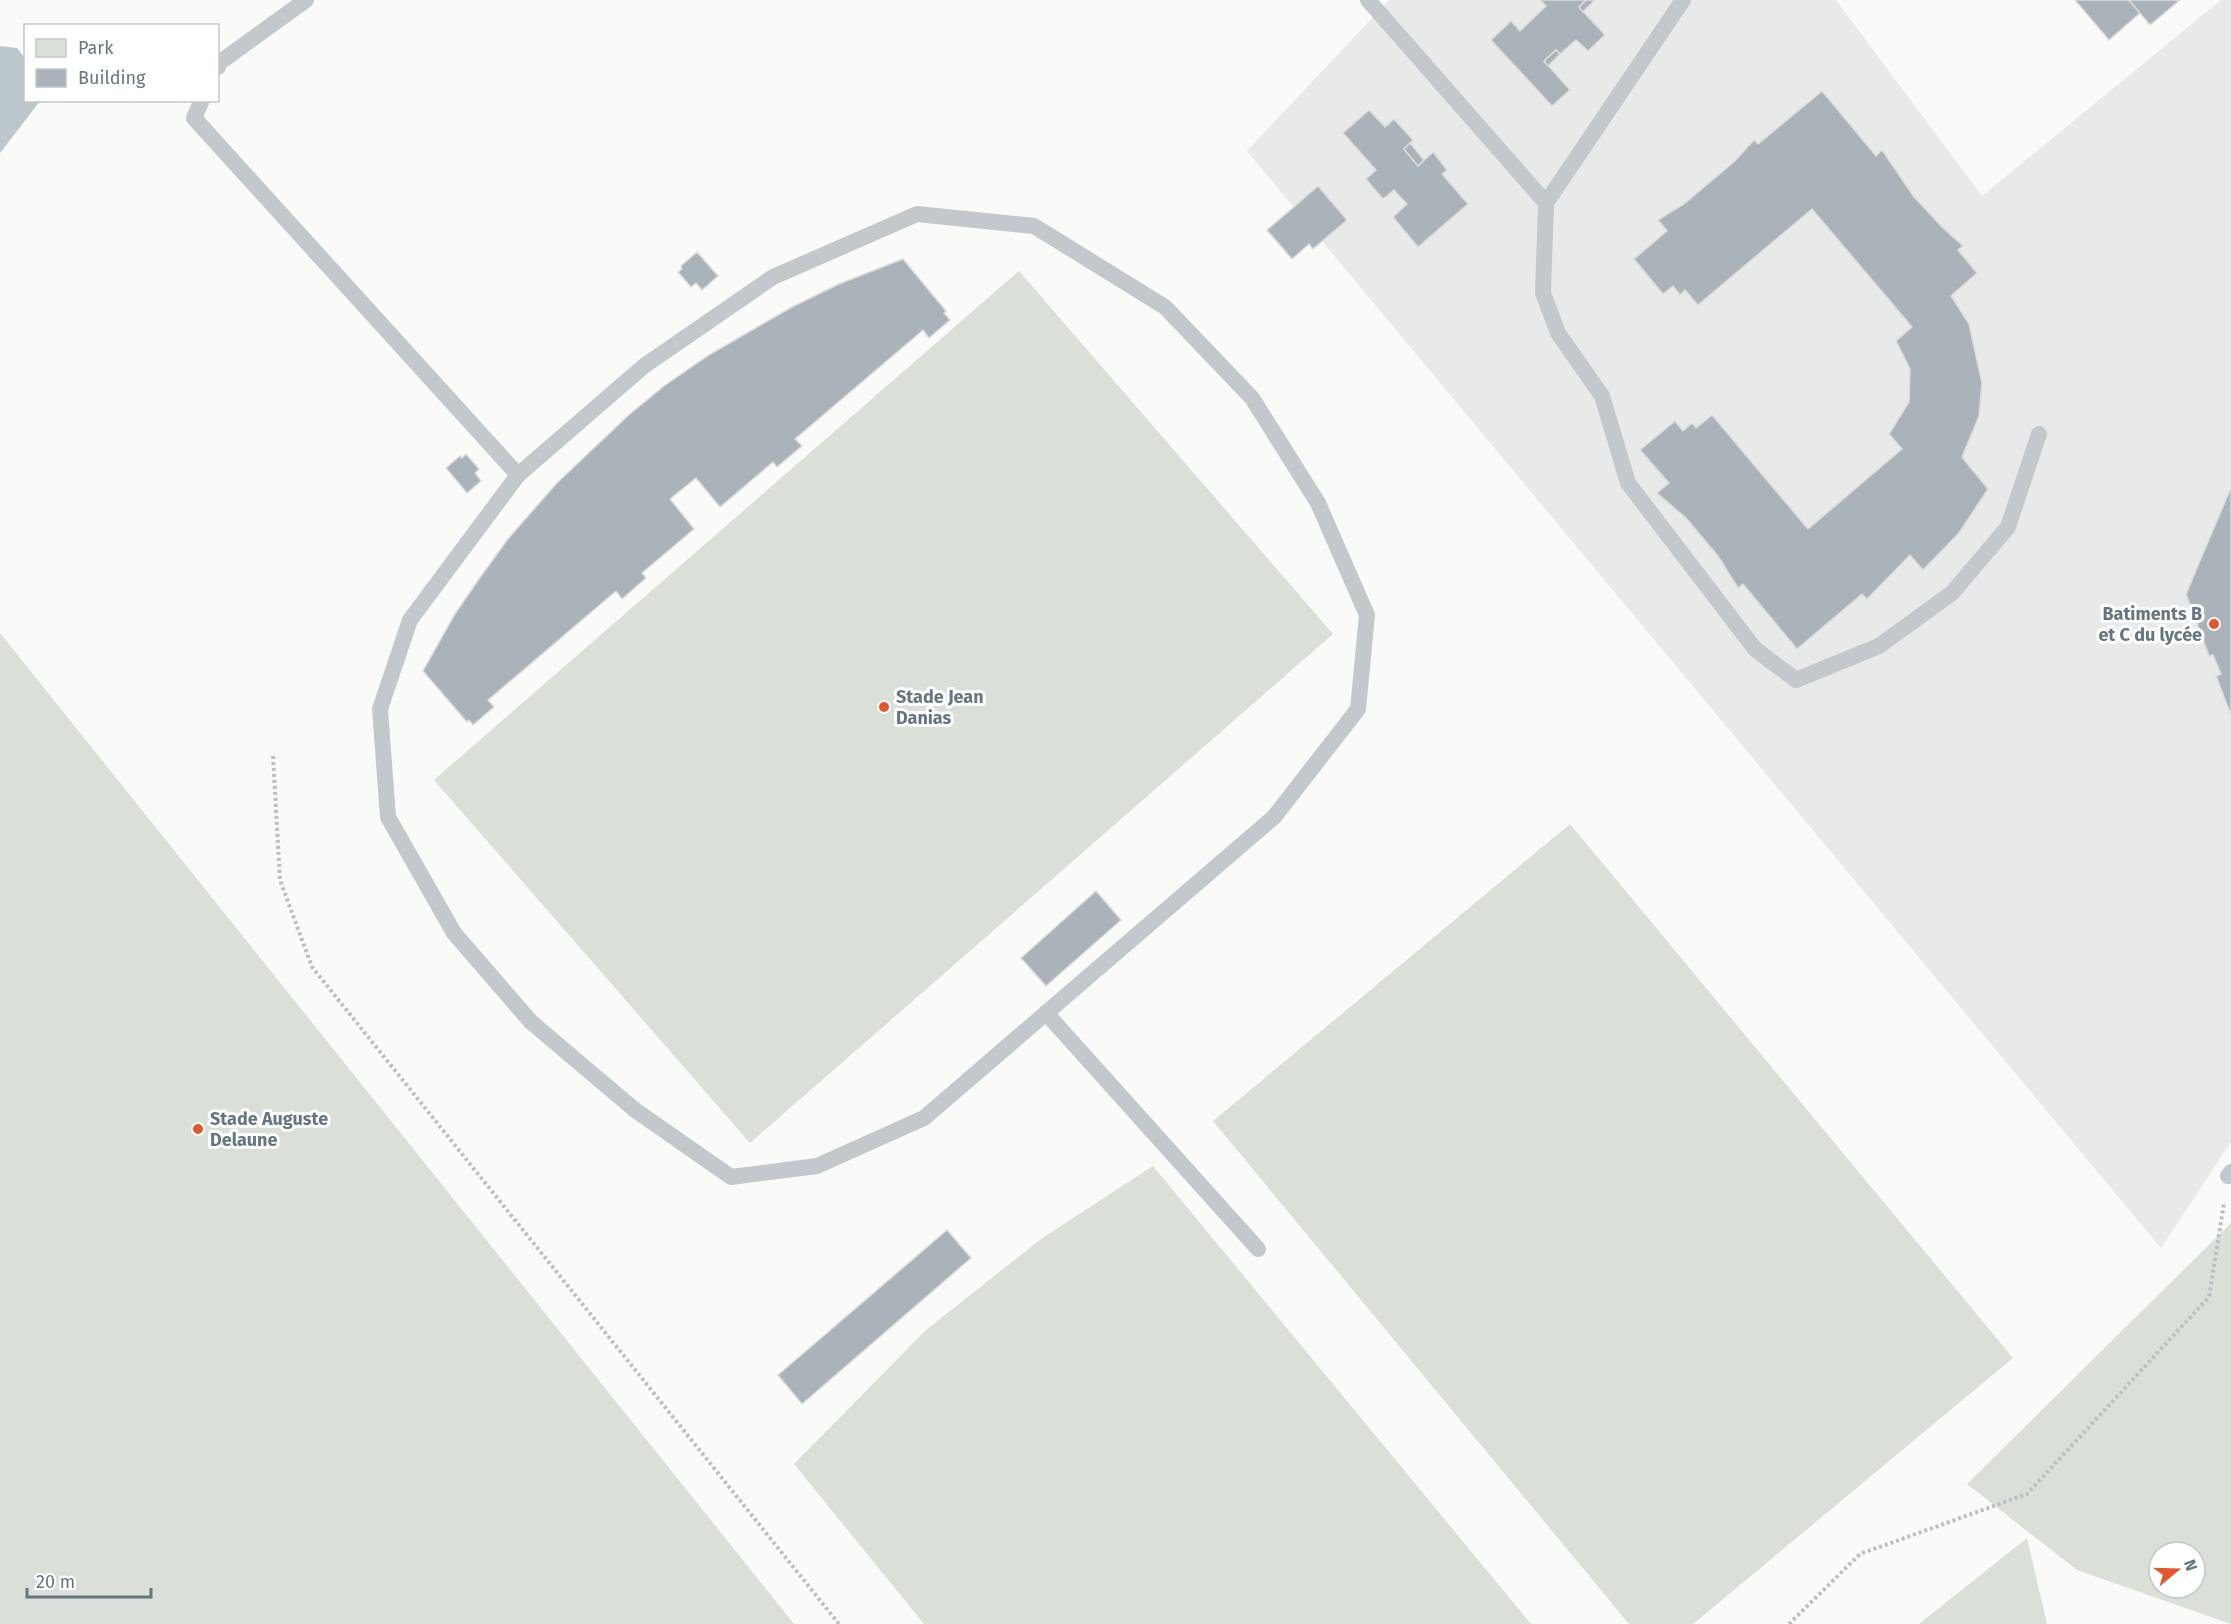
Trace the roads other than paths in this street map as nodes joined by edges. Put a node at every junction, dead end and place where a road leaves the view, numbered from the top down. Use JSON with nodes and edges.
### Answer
{"nodes":[{"id":1,"x":306,"y":0,"type":"edge"},
{"id":2,"x":1368,"y":0,"type":"edge"},
{"id":3,"x":1683,"y":0,"type":"edge"},
{"id":4,"x":219,"y":63,"type":"edge"},
{"id":5,"x":201,"y":102,"type":"edge"},
{"id":6,"x":1546,"y":203,"type":"junction"},
{"id":7,"x":2039,"y":434,"type":"dead end"},
{"id":8,"x":518,"y":475,"type":"junction"},
{"id":9,"x":1046,"y":1013,"type":"junction"},
{"id":10,"x":1258,"y":1249,"type":"dead end"}],
"edges":[{"from":1,"to":4,"type":"lane"},
{"from":2,"to":6,"type":"lane"},
{"from":3,"to":6,"type":"lane"},
{"from":5,"to":8,"type":"lane"},
{"from":6,"to":7,"type":"lane"},
{"from":8,"to":9,"type":"lane"},
{"from":8,"to":9,"type":"lane"},
{"from":9,"to":10,"type":"lane"}]}
